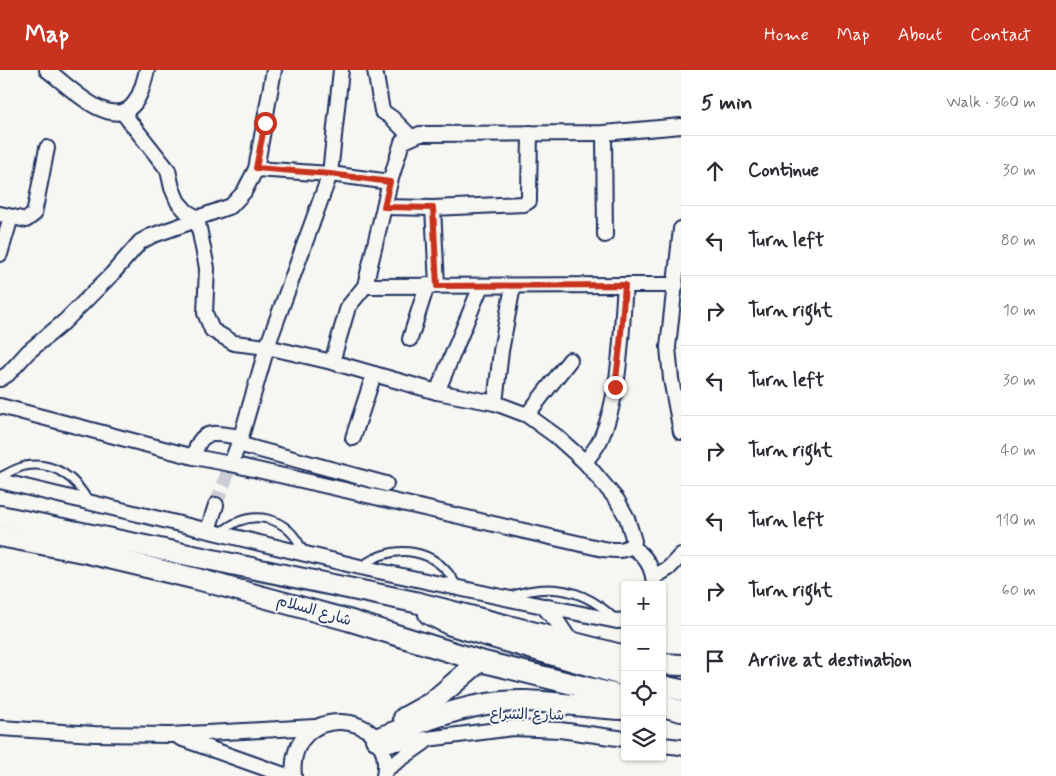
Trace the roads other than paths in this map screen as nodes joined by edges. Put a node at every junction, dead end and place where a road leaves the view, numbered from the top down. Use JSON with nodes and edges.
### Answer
{"nodes":[{"id":1,"x":47,"y":70,"type":"edge"},
{"id":2,"x":147,"y":70,"type":"edge"},
{"id":3,"x":274,"y":70,"type":"edge"},
{"id":4,"x":341,"y":70,"type":"edge"},
{"id":5,"x":375,"y":70,"type":"edge"},
{"id":6,"x":123,"y":113,"type":"junction"},
{"id":7,"x":681,"y":126,"type":"edge"},
{"id":8,"x":530,"y":133,"type":"junction"},
{"id":9,"x":604,"y":133,"type":"junction"},
{"id":10,"x":411,"y":136,"type":"junction"},
{"id":11,"x":47,"y":148,"type":"dead end"},
{"id":12,"x":256,"y":168,"type":"junction"},
{"id":13,"x":330,"y":174,"type":"junction"},
{"id":14,"x":390,"y":182,"type":"junction"},
{"id":15,"x":384,"y":207,"type":"junction"},
{"id":16,"x":433,"y":208,"type":"junction"},
{"id":17,"x":5,"y":215,"type":"edge"},
{"id":18,"x":197,"y":218,"type":"junction"},
{"id":19,"x":681,"y":229,"type":"edge"},
{"id":20,"x":605,"y":235,"type":"dead end"},
{"id":21,"x":0,"y":254,"type":"edge"},
{"id":22,"x":625,"y":285,"type":"junction"},
{"id":23,"x":365,"y":286,"type":"junction"},
{"id":24,"x":432,"y":286,"type":"junction"},
{"id":25,"x":481,"y":286,"type":"junction"},
{"id":26,"x":513,"y":286,"type":"junction"},
{"id":27,"x":676,"y":286,"type":"junction"},
{"id":28,"x":410,"y":339,"type":"dead end"},
{"id":29,"x":267,"y":348,"type":"junction"},
{"id":30,"x":570,"y":360,"type":"dead end"},
{"id":31,"x":332,"y":362,"type":"junction"},
{"id":32,"x":374,"y":374,"type":"junction"},
{"id":33,"x":0,"y":379,"type":"edge"},
{"id":34,"x":437,"y":392,"type":"junction"},
{"id":35,"x":495,"y":403,"type":"junction"},
{"id":36,"x":0,"y":406,"type":"edge"},
{"id":37,"x":527,"y":415,"type":"junction"},
{"id":38,"x":681,"y":432,"type":"edge"},
{"id":39,"x":353,"y":438,"type":"dead end"},
{"id":40,"x":239,"y":441,"type":"junction"},
{"id":41,"x":194,"y":457,"type":"junction"},
{"id":42,"x":585,"y":462,"type":"junction"},
{"id":43,"x":230,"y":464,"type":"junction"},
{"id":44,"x":0,"y":479,"type":"edge"},
{"id":45,"x":386,"y":484,"type":"dead end"},
{"id":46,"x":89,"y":503,"type":"junction"},
{"id":47,"x":216,"y":505,"type":"tunnel mouth"},
{"id":48,"x":0,"y":516,"type":"edge"},
{"id":49,"x":214,"y":532,"type":"junction"},
{"id":50,"x":0,"y":536,"type":"edge"},
{"id":51,"x":89,"y":543,"type":"junction"},
{"id":52,"x":631,"y":546,"type":"junction"},
{"id":53,"x":304,"y":553,"type":"junction"},
{"id":54,"x":681,"y":556,"type":"edge"},
{"id":55,"x":360,"y":567,"type":"junction"},
{"id":56,"x":654,"y":581,"type":"edge"},
{"id":57,"x":458,"y":589,"type":"junction"},
{"id":58,"x":505,"y":598,"type":"junction"},
{"id":59,"x":415,"y":602,"type":"junction"},
{"id":60,"x":543,"y":606,"type":"junction"},
{"id":61,"x":621,"y":621,"type":"edge"},
{"id":62,"x":571,"y":642,"type":"junction"},
{"id":63,"x":621,"y":655,"type":"edge"},
{"id":64,"x":480,"y":661,"type":"junction"},
{"id":65,"x":666,"y":664,"type":"edge"},
{"id":66,"x":681,"y":665,"type":"edge"},
{"id":67,"x":621,"y":675,"type":"edge"},
{"id":68,"x":666,"y":687,"type":"edge"},
{"id":69,"x":681,"y":690,"type":"edge"},
{"id":70,"x":621,"y":696,"type":"edge"},
{"id":71,"x":621,"y":709,"type":"edge"},
{"id":72,"x":0,"y":728,"type":"edge"},
{"id":73,"x":315,"y":728,"type":"junction"},
{"id":74,"x":170,"y":735,"type":"junction"},
{"id":75,"x":374,"y":738,"type":"junction"},
{"id":76,"x":430,"y":739,"type":"junction"},
{"id":77,"x":621,"y":739,"type":"edge"},
{"id":78,"x":666,"y":745,"type":"edge"},
{"id":79,"x":681,"y":747,"type":"edge"},
{"id":80,"x":385,"y":773,"type":"edge"},
{"id":81,"x":287,"y":776,"type":"edge"},
{"id":82,"x":294,"y":776,"type":"edge"}],
"edges":[{"from":1,"to":6,"type":"street"},
{"from":2,"to":6,"type":"street"},
{"from":3,"to":12,"type":"street"},
{"from":4,"to":13,"type":"street"},
{"from":5,"to":10,"type":"street"},
{"from":6,"to":18,"type":"street"},
{"from":7,"to":9,"type":"street"},
{"from":8,"to":9,"type":"street"},
{"from":8,"to":10,"type":"street"},
{"from":8,"to":16,"type":"street"},
{"from":9,"to":20,"type":"street"},
{"from":10,"to":14,"type":"street"},
{"from":11,"to":17,"type":"street"},
{"from":12,"to":13,"type":"street"},
{"from":12,"to":18,"type":"street"},
{"from":13,"to":14,"type":"street"},
{"from":13,"to":29,"type":"street"},
{"from":14,"to":15,"type":"street"},
{"from":15,"to":16,"type":"street"},
{"from":15,"to":23,"type":"street"},
{"from":16,"to":24,"type":"street"},
{"from":17,"to":21,"type":"street"},
{"from":18,"to":29,"type":"street"},
{"from":18,"to":33,"type":"street"},
{"from":19,"to":27,"type":"street"},
{"from":22,"to":26,"type":"street"},
{"from":22,"to":27,"type":"street"},
{"from":22,"to":42,"type":"street"},
{"from":23,"to":24,"type":"street"},
{"from":23,"to":31,"type":"street"},
{"from":24,"to":25,"type":"street"},
{"from":24,"to":28,"type":"street"},
{"from":25,"to":26,"type":"street"},
{"from":25,"to":34,"type":"street"},
{"from":26,"to":35,"type":"street"},
{"from":27,"to":38,"type":"street"},
{"from":29,"to":31,"type":"street"},
{"from":29,"to":40,"type":"street"},
{"from":30,"to":37,"type":"street"},
{"from":31,"to":32,"type":"street"},
{"from":32,"to":34,"type":"street"},
{"from":32,"to":39,"type":"street"},
{"from":34,"to":35,"type":"street"},
{"from":35,"to":37,"type":"street"},
{"from":36,"to":41,"type":"street"},
{"from":37,"to":42,"type":"street"},
{"from":40,"to":41,"type":"street"},
{"from":40,"to":43,"type":"street"},
{"from":40,"to":45,"type":"street"},
{"from":41,"to":43,"type":"street"},
{"from":42,"to":52,"type":"street"},
{"from":43,"to":52,"type":"street"},
{"from":44,"to":46,"type":"street"},
{"from":44,"to":46,"type":"lane"},
{"from":46,"to":49,"type":"street"},
{"from":47,"to":49,"type":"street"},
{"from":48,"to":51,"type":"main road","name":"شارع السلام"},
{"from":49,"to":53,"type":"street"},
{"from":49,"to":53,"type":"lane"},
{"from":50,"to":51,"type":"main road","name":"شارع السلام"},
{"from":51,"to":59,"type":"main road","name":"شارع السلام"},
{"from":51,"to":64,"type":"main road","name":"شارع السلام"},
{"from":52,"to":56,"type":"street"},
{"from":53,"to":55,"type":"street"},
{"from":54,"to":56,"type":"street"},
{"from":55,"to":57,"type":"street"},
{"from":55,"to":57,"type":"lane"},
{"from":57,"to":58,"type":"street"},
{"from":58,"to":60,"type":"street"},
{"from":58,"to":61,"type":"lane"},
{"from":59,"to":62,"type":"main road","name":"شارع السلام"},
{"from":59,"to":67,"type":"main road"},
{"from":60,"to":61,"type":"street"},
{"from":60,"to":62,"type":"street"},
{"from":62,"to":63,"type":"main road","name":"شارع السلام"},
{"from":64,"to":70,"type":"main road","name":"شارع السلام"},
{"from":64,"to":75,"type":"main road"},
{"from":65,"to":66,"type":"main road"},
{"from":68,"to":69,"type":"main road"},
{"from":71,"to":75,"type":"main road"},
{"from":72,"to":74,"type":"street"},
{"from":73,"to":74,"type":"street"},
{"from":73,"to":75,"type":"street"},
{"from":73,"to":82,"type":"street"},
{"from":74,"to":81,"type":"street"},
{"from":75,"to":76,"type":"street","name":"شارع الشراع"},
{"from":75,"to":80,"type":"street"},
{"from":76,"to":77,"type":"street","name":"شارع الشراع"},
{"from":76,"to":80,"type":"street"},
{"from":78,"to":79,"type":"street"}]}
